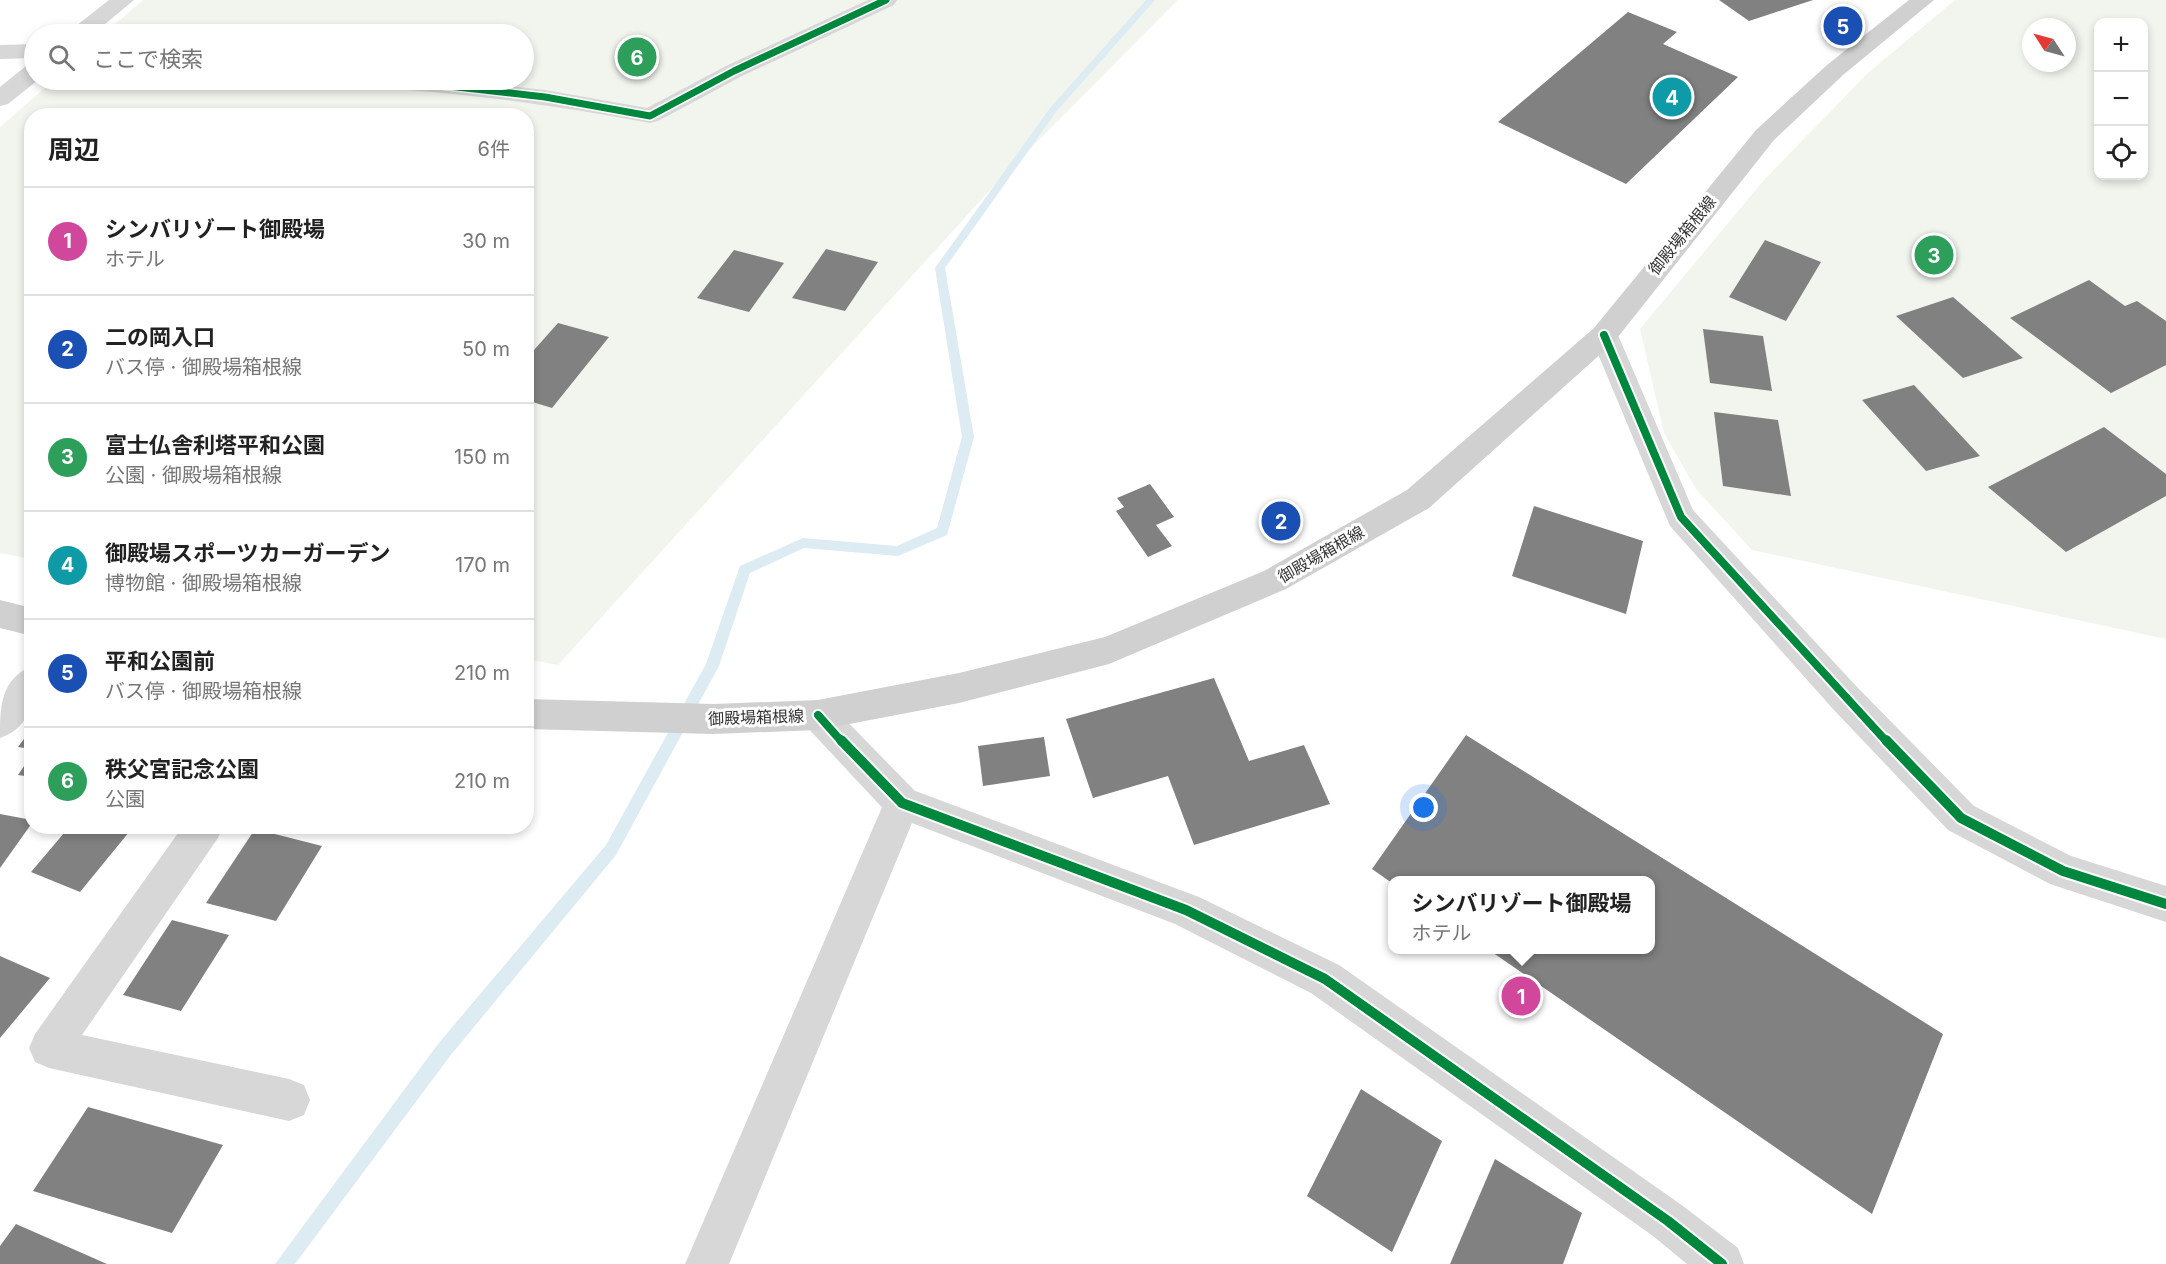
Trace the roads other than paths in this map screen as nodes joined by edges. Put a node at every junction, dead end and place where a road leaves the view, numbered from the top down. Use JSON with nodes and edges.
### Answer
{"nodes":[{"id":1,"x":123,"y":0,"type":"edge"},
{"id":2,"x":886,"y":0,"type":"edge"},
{"id":3,"x":1923,"y":0,"type":"edge"},
{"id":4,"x":93,"y":24,"type":"edge"},
{"id":5,"x":24,"y":51,"type":"edge"},
{"id":6,"x":0,"y":52,"type":"edge"},
{"id":7,"x":24,"y":79,"type":"edge"},
{"id":8,"x":484,"y":90,"type":"edge"},
{"id":9,"x":0,"y":99,"type":"edge"},
{"id":10,"x":1604,"y":335,"type":"junction"},
{"id":11,"x":0,"y":614,"type":"edge"},
{"id":12,"x":24,"y":620,"type":"edge"},
{"id":13,"x":24,"y":692,"type":"edge"},
{"id":14,"x":534,"y":714,"type":"edge"},
{"id":15,"x":818,"y":716,"type":"junction"},
{"id":16,"x":0,"y":723,"type":"edge"},
{"id":17,"x":902,"y":803,"type":"junction"},
{"id":18,"x":199,"y":834,"type":"edge"},
{"id":19,"x":2166,"y":904,"type":"edge"},
{"id":20,"x":289,"y":1100,"type":"dead end"},
{"id":21,"x":707,"y":1264,"type":"edge"},
{"id":22,"x":1722,"y":1264,"type":"edge"}],
"edges":[{"from":1,"to":4,"type":"street"},
{"from":2,"to":8,"type":"street"},
{"from":3,"to":10,"type":"main road","name":"御殿場箱根線"},
{"from":5,"to":6,"type":"street"},
{"from":7,"to":9,"type":"street"},
{"from":10,"to":15,"type":"main road","name":"御殿場箱根線"},
{"from":10,"to":19,"type":"street"},
{"from":11,"to":12,"type":"main road"},
{"from":13,"to":16,"type":"street"},
{"from":14,"to":15,"type":"main road","name":"御殿場箱根線"},
{"from":15,"to":17,"type":"street"},
{"from":17,"to":21,"type":"street"},
{"from":17,"to":22,"type":"street"},
{"from":18,"to":20,"type":"street"}]}
